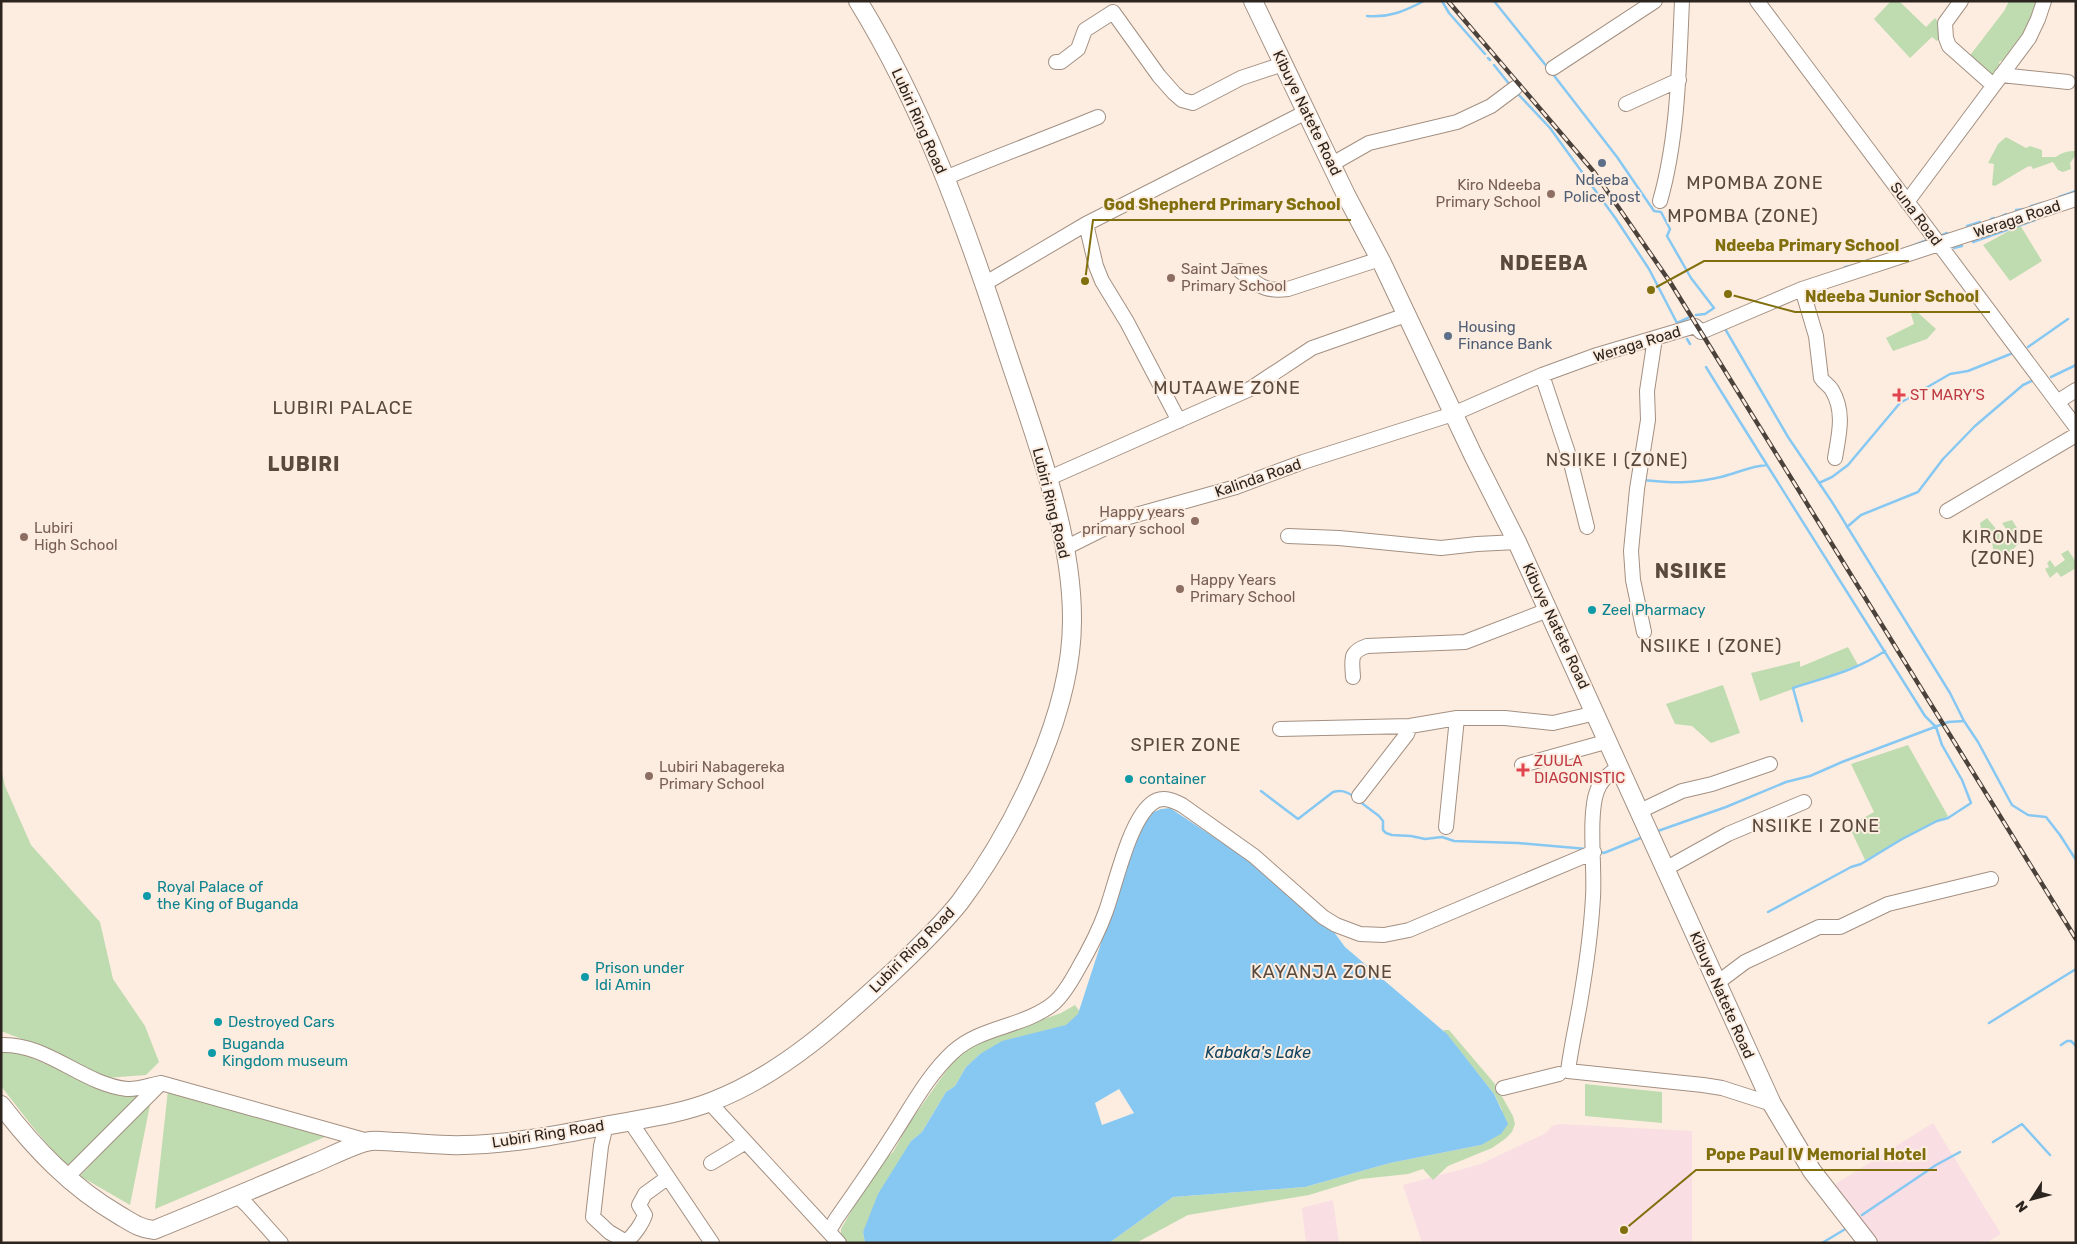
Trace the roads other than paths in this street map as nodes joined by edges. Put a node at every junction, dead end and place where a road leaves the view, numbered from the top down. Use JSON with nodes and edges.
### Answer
{"nodes":[{"id":1,"x":858,"y":1,"type":"edge"},
{"id":2,"x":1254,"y":1,"type":"edge"},
{"id":3,"x":1654,"y":1,"type":"edge"},
{"id":4,"x":1682,"y":1,"type":"edge"},
{"id":5,"x":1757,"y":1,"type":"edge"},
{"id":6,"x":1961,"y":1,"type":"edge"},
{"id":7,"x":2044,"y":1,"type":"edge"},
{"id":8,"x":1056,"y":62,"type":"dead end"},
{"id":9,"x":1283,"y":64,"type":"junction"},
{"id":10,"x":1552,"y":68,"type":"dead end"},
{"id":11,"x":1679,"y":80,"type":"junction"},
{"id":12,"x":1997,"y":80,"type":"junction"},
{"id":13,"x":2068,"y":82,"type":"dead end"},
{"id":14,"x":1513,"y":89,"type":"dead end"},
{"id":15,"x":1626,"y":104,"type":"dead end"},
{"id":16,"x":1306,"y":112,"type":"junction"},
{"id":17,"x":1098,"y":117,"type":"dead end"},
{"id":18,"x":1332,"y":164,"type":"junction"},
{"id":19,"x":945,"y":178,"type":"junction"},
{"id":20,"x":2076,"y":199,"type":"edge"},
{"id":21,"x":1660,"y":201,"type":"dead end"},
{"id":22,"x":1907,"y":202,"type":"junction"},
{"id":23,"x":1086,"y":224,"type":"junction"},
{"id":24,"x":1939,"y":245,"type":"junction"},
{"id":25,"x":1380,"y":259,"type":"junction"},
{"id":26,"x":1240,"y":272,"type":"dead end"},
{"id":27,"x":984,"y":284,"type":"junction"},
{"id":28,"x":1802,"y":289,"type":"junction"},
{"id":29,"x":1406,"y":315,"type":"junction"},
{"id":30,"x":1655,"y":338,"type":"junction"},
{"id":31,"x":1542,"y":375,"type":"junction"},
{"id":32,"x":2076,"y":390,"type":"edge"},
{"id":33,"x":2057,"y":402,"type":"junction"},
{"id":34,"x":1453,"y":414,"type":"junction"},
{"id":35,"x":1179,"y":421,"type":"junction"},
{"id":36,"x":2076,"y":427,"type":"edge"},
{"id":37,"x":2076,"y":435,"type":"edge"},
{"id":38,"x":1835,"y":458,"type":"dead end"},
{"id":39,"x":1048,"y":479,"type":"junction"},
{"id":40,"x":1947,"y":511,"type":"dead end"},
{"id":41,"x":1587,"y":527,"type":"dead end"},
{"id":42,"x":1288,"y":536,"type":"dead end"},
{"id":43,"x":1517,"y":542,"type":"junction"},
{"id":44,"x":1065,"y":548,"type":"junction"},
{"id":45,"x":1548,"y":610,"type":"junction"},
{"id":46,"x":1644,"y":632,"type":"dead end"},
{"id":47,"x":1353,"y":677,"type":"dead end"},
{"id":48,"x":1596,"y":713,"type":"junction"},
{"id":49,"x":1458,"y":718,"type":"junction"},
{"id":50,"x":1410,"y":726,"type":"junction"},
{"id":51,"x":1280,"y":729,"type":"dead end"},
{"id":52,"x":1609,"y":741,"type":"junction"},
{"id":53,"x":1770,"y":764,"type":"dead end"},
{"id":54,"x":1522,"y":765,"type":"dead end"},
{"id":55,"x":1620,"y":766,"type":"junction"},
{"id":56,"x":1359,"y":796,"type":"dead end"},
{"id":57,"x":1804,"y":802,"type":"dead end"},
{"id":58,"x":1640,"y":811,"type":"junction"},
{"id":59,"x":1446,"y":827,"type":"dead end"},
{"id":60,"x":1594,"y":852,"type":"junction"},
{"id":61,"x":1665,"y":869,"type":"junction"},
{"id":62,"x":1991,"y":879,"type":"dead end"},
{"id":63,"x":1717,"y":983,"type":"junction"},
{"id":64,"x":1,"y":1045,"type":"edge"},
{"id":65,"x":1559,"y":1074,"type":"dead end"},
{"id":66,"x":160,"y":1082,"type":"junction"},
{"id":67,"x":1503,"y":1088,"type":"dead end"},
{"id":68,"x":710,"y":1103,"type":"junction"},
{"id":69,"x":1772,"y":1104,"type":"junction"},
{"id":70,"x":1,"y":1105,"type":"edge"},
{"id":71,"x":630,"y":1121,"type":"junction"},
{"id":72,"x":606,"y":1125,"type":"junction"},
{"id":73,"x":368,"y":1141,"type":"junction"},
{"id":74,"x":746,"y":1142,"type":"junction"},
{"id":75,"x":711,"y":1163,"type":"dead end"},
{"id":76,"x":66,"y":1178,"type":"junction"},
{"id":77,"x":667,"y":1178,"type":"junction"},
{"id":78,"x":236,"y":1196,"type":"junction"},
{"id":79,"x":829,"y":1231,"type":"junction"},
{"id":80,"x":141,"y":1236,"type":"edge"},
{"id":81,"x":281,"y":1243,"type":"edge"},
{"id":82,"x":712,"y":1243,"type":"edge"},
{"id":83,"x":839,"y":1243,"type":"edge"},
{"id":84,"x":1868,"y":1243,"type":"edge"}],
"edges":[{"from":1,"to":19,"type":"main road","name":"Lubiri Ring Road"},
{"from":2,"to":9,"type":"main road","name":"Kibuye Natete Road"},
{"from":3,"to":10,"type":"street"},
{"from":4,"to":11,"type":"street"},
{"from":5,"to":22,"type":"street","name":"Suna Road"},
{"from":6,"to":12,"type":"street"},
{"from":7,"to":12,"type":"street"},
{"from":8,"to":9,"type":"street"},
{"from":9,"to":16,"type":"main road","name":"Kibuye Natete Road"},
{"from":11,"to":15,"type":"street"},
{"from":11,"to":21,"type":"street"},
{"from":12,"to":13,"type":"street"},
{"from":12,"to":22,"type":"street"},
{"from":14,"to":18,"type":"street"},
{"from":16,"to":18,"type":"main road","name":"Kibuye Natete Road"},
{"from":16,"to":23,"type":"street"},
{"from":17,"to":19,"type":"street"},
{"from":18,"to":25,"type":"main road","name":"Kibuye Natete Road"},
{"from":19,"to":27,"type":"main road","name":"Lubiri Ring Road"},
{"from":20,"to":24,"type":"street","name":"Weraga Road"},
{"from":22,"to":24,"type":"street","name":"Suna Road"},
{"from":23,"to":27,"type":"street"},
{"from":23,"to":35,"type":"street"},
{"from":24,"to":28,"type":"street","name":"Weraga Road"},
{"from":24,"to":33,"type":"street","name":"Suna Road"},
{"from":25,"to":26,"type":"street"},
{"from":25,"to":29,"type":"main road","name":"Kibuye Natete Road"},
{"from":27,"to":39,"type":"main road","name":"Lubiri Ring Road"},
{"from":28,"to":30,"type":"street","name":"Weraga Road"},
{"from":28,"to":38,"type":"street"},
{"from":29,"to":34,"type":"main road","name":"Kibuye Natete Road"},
{"from":29,"to":35,"type":"street"},
{"from":30,"to":31,"type":"street","name":"Weraga Road"},
{"from":30,"to":46,"type":"street"},
{"from":31,"to":34,"type":"street","name":"Weraga Road"},
{"from":31,"to":41,"type":"street"},
{"from":32,"to":33,"type":"street"},
{"from":33,"to":36,"type":"street","name":"Suna Road"},
{"from":34,"to":43,"type":"main road","name":"Kibuye Natete Road"},
{"from":34,"to":44,"type":"street","name":"Kalinda Road"},
{"from":35,"to":39,"type":"street"},
{"from":37,"to":40,"type":"street"},
{"from":39,"to":44,"type":"main road","name":"Lubiri Ring Road"},
{"from":42,"to":43,"type":"street"},
{"from":43,"to":45,"type":"main road","name":"Kibuye Natete Road"},
{"from":44,"to":68,"type":"main road","name":"Lubiri Ring Road"},
{"from":45,"to":47,"type":"street"},
{"from":45,"to":48,"type":"main road","name":"Kibuye Natete Road"},
{"from":48,"to":49,"type":"street"},
{"from":48,"to":52,"type":"main road","name":"Kibuye Natete Road"},
{"from":49,"to":50,"type":"street"},
{"from":49,"to":59,"type":"street"},
{"from":50,"to":51,"type":"street"},
{"from":50,"to":56,"type":"street"},
{"from":52,"to":54,"type":"street"},
{"from":52,"to":55,"type":"main road","name":"Kibuye Natete Road"},
{"from":53,"to":58,"type":"street"},
{"from":55,"to":58,"type":"main road","name":"Kibuye Natete Road"},
{"from":55,"to":60,"type":"street"},
{"from":57,"to":61,"type":"street"},
{"from":58,"to":61,"type":"main road","name":"Kibuye Natete Road"},
{"from":60,"to":69,"type":"street"},
{"from":60,"to":79,"type":"street"},
{"from":61,"to":63,"type":"main road","name":"Kibuye Natete Road"},
{"from":62,"to":63,"type":"street"},
{"from":63,"to":69,"type":"main road","name":"Kibuye Natete Road"},
{"from":64,"to":66,"type":"street"},
{"from":65,"to":67,"type":"street"},
{"from":66,"to":73,"type":"street"},
{"from":66,"to":76,"type":"street"},
{"from":68,"to":71,"type":"main road","name":"Lubiri Ring Road"},
{"from":68,"to":74,"type":"street"},
{"from":69,"to":84,"type":"main road","name":"Kibuye Natete Road"},
{"from":70,"to":76,"type":"main road","name":"Lubiri Ring Road"},
{"from":71,"to":72,"type":"main road","name":"Lubiri Ring Road"},
{"from":71,"to":77,"type":"street"},
{"from":72,"to":73,"type":"main road","name":"Lubiri Ring Road"},
{"from":72,"to":77,"type":"street"},
{"from":73,"to":78,"type":"main road","name":"Lubiri Ring Road"},
{"from":74,"to":75,"type":"street"},
{"from":74,"to":79,"type":"street"},
{"from":76,"to":80,"type":"main road","name":"Lubiri Ring Road"},
{"from":77,"to":82,"type":"street"},
{"from":78,"to":80,"type":"main road","name":"Lubiri Ring Road"},
{"from":78,"to":81,"type":"street"},
{"from":79,"to":83,"type":"street"}]}
